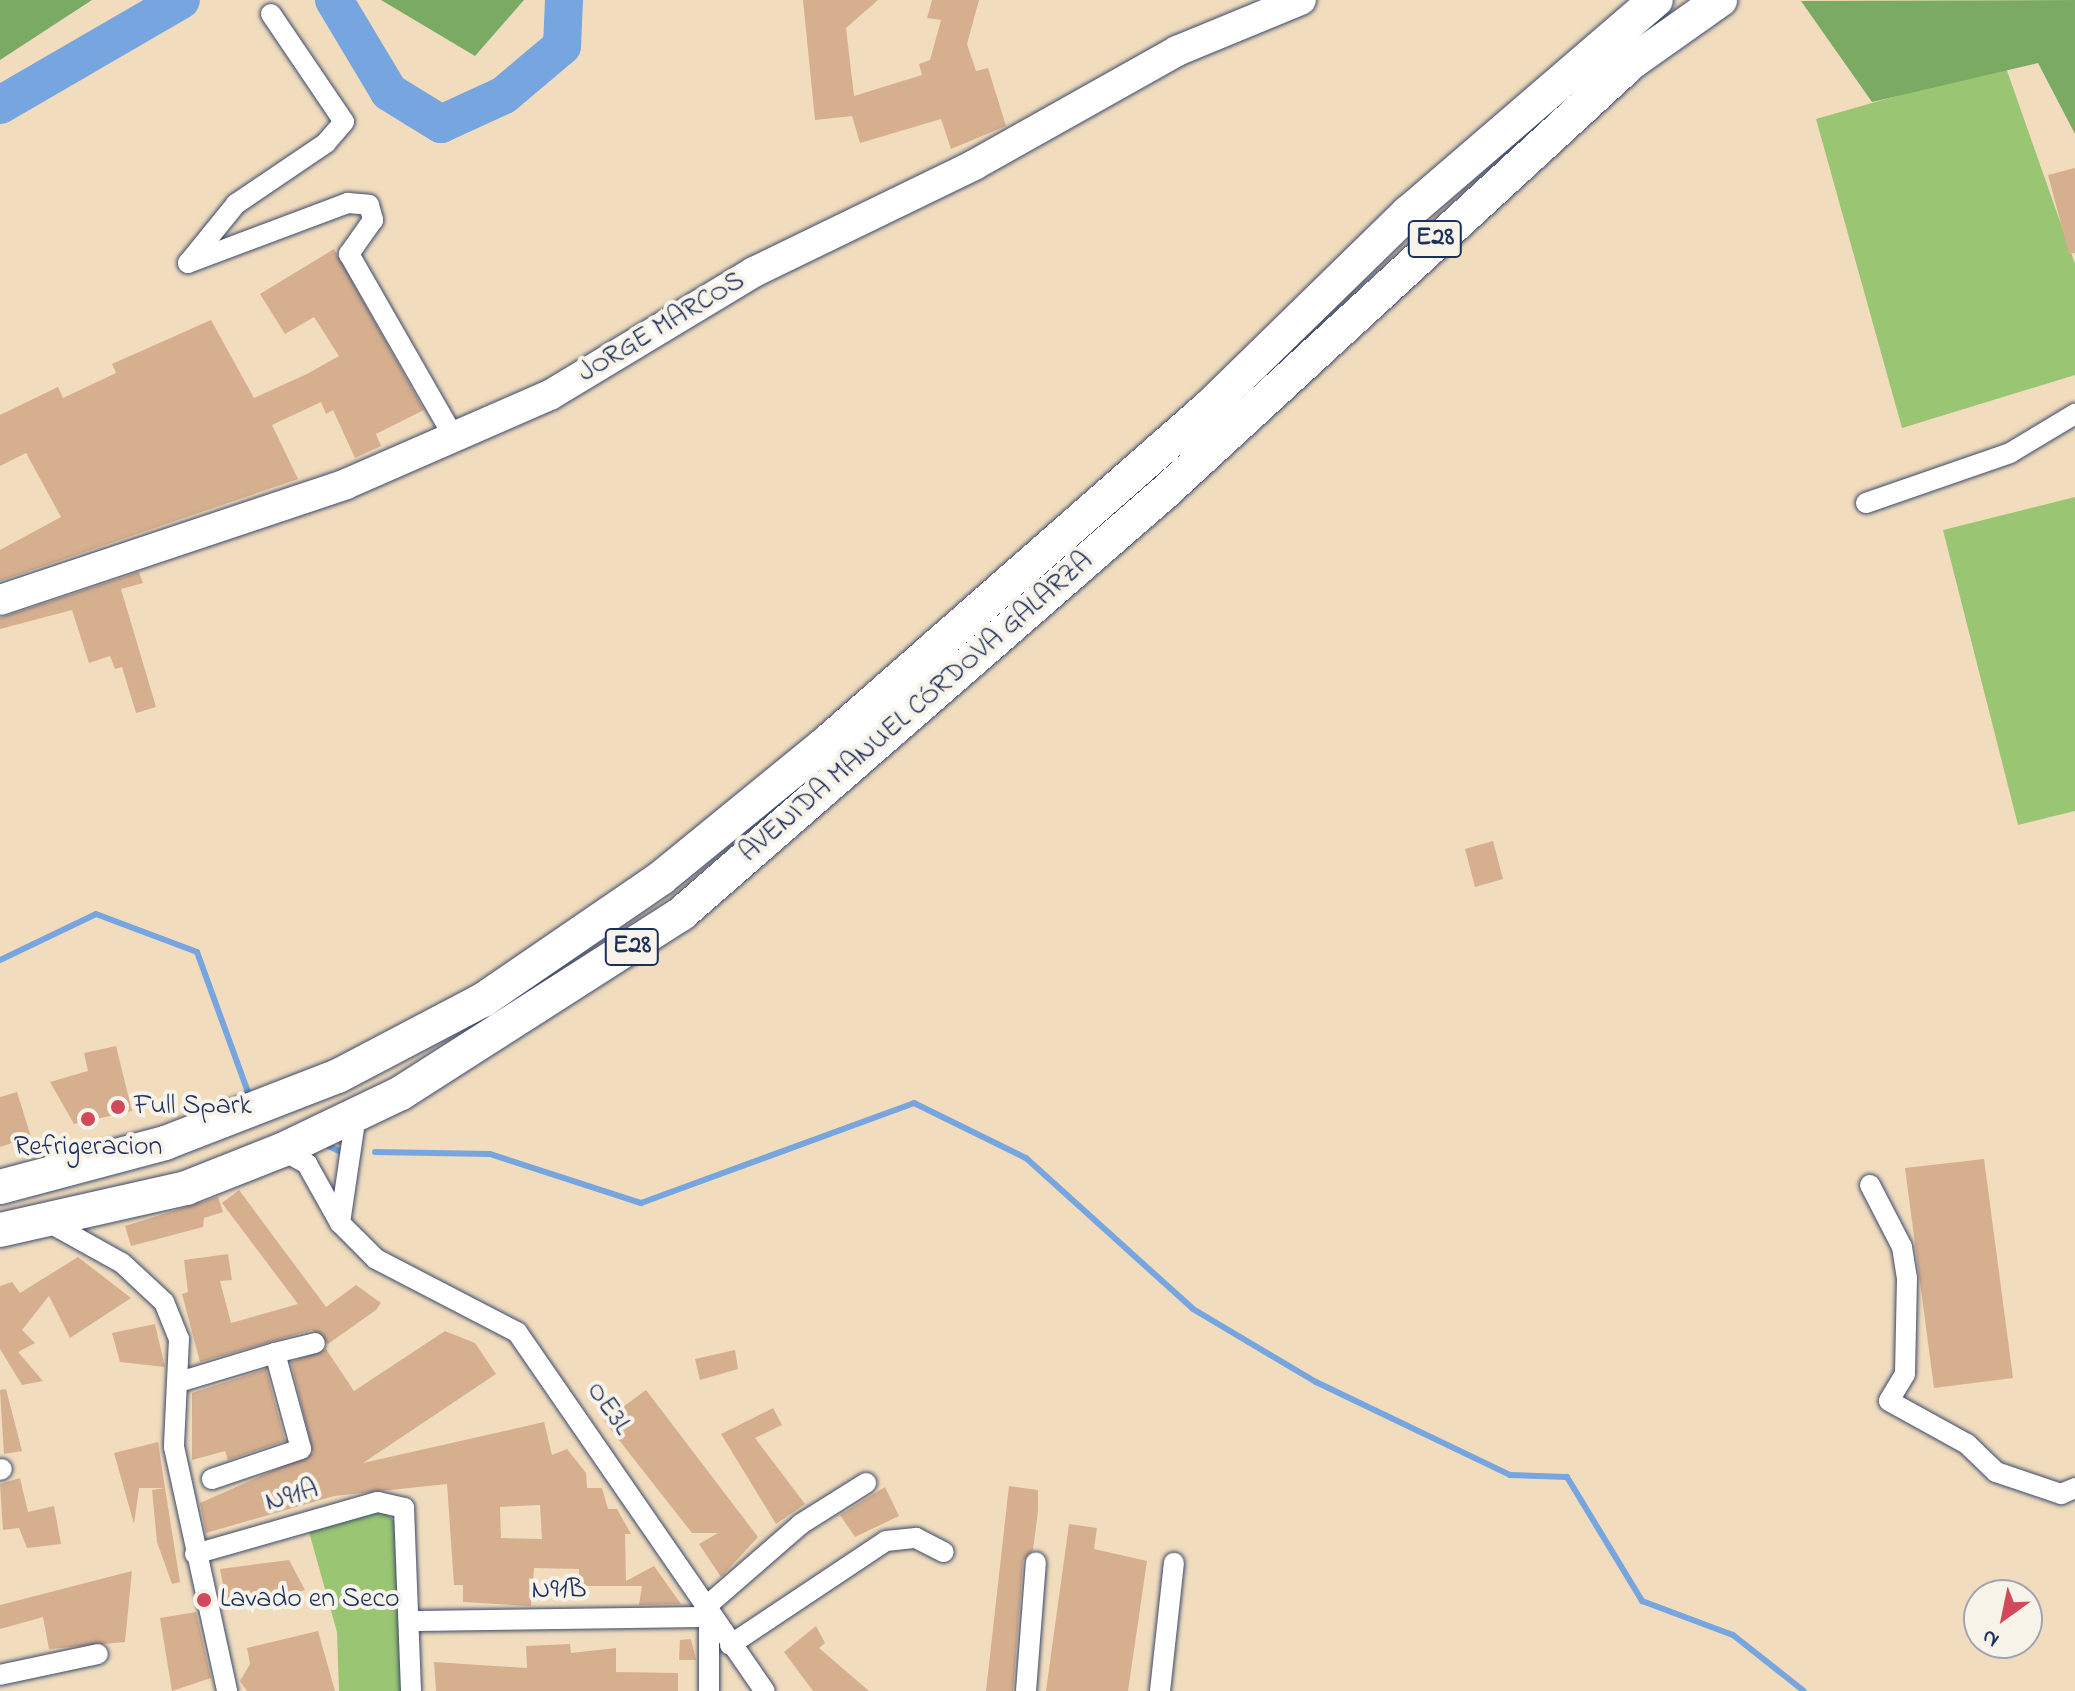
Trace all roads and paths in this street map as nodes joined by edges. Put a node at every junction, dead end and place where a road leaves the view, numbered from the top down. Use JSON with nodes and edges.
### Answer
{"nodes":[{"id":1,"x":1301,"y":0,"type":"edge"},
{"id":2,"x":1656,"y":0,"type":"edge"},
{"id":3,"x":1720,"y":0,"type":"edge"},
{"id":4,"x":271,"y":14,"type":"dead end"},
{"id":5,"x":2075,"y":414,"type":"edge"},
{"id":6,"x":455,"y":439,"type":"junction"},
{"id":7,"x":1139,"y":467,"type":"junction"},
{"id":8,"x":1164,"y":493,"type":"junction"},
{"id":9,"x":1866,"y":503,"type":"dead end"},
{"id":10,"x":0,"y":600,"type":"edge"},
{"id":11,"x":356,"y":1115,"type":"junction"},
{"id":12,"x":282,"y":1150,"type":"junction"},
{"id":13,"x":1870,"y":1185,"type":"dead end"},
{"id":14,"x":0,"y":1187,"type":"edge"},
{"id":15,"x":50,"y":1223,"type":"junction"},
{"id":16,"x":340,"y":1223,"type":"junction"},
{"id":17,"x":0,"y":1230,"type":"edge"},
{"id":18,"x":315,"y":1343,"type":"dead end"},
{"id":19,"x":275,"y":1353,"type":"junction"},
{"id":20,"x":179,"y":1382,"type":"junction"},
{"id":21,"x":212,"y":1479,"type":"dead end"},
{"id":22,"x":866,"y":1483,"type":"dead end"},
{"id":23,"x":2075,"y":1488,"type":"edge"},
{"id":24,"x":944,"y":1552,"type":"dead end"},
{"id":25,"x":195,"y":1554,"type":"junction"},
{"id":26,"x":1036,"y":1562,"type":"dead end"},
{"id":27,"x":1174,"y":1563,"type":"dead end"},
{"id":28,"x":709,"y":1610,"type":"junction"},
{"id":29,"x":410,"y":1621,"type":"junction"},
{"id":30,"x":730,"y":1645,"type":"junction"},
{"id":31,"x":98,"y":1654,"type":"dead end"},
{"id":32,"x":0,"y":1675,"type":"edge"},
{"id":33,"x":227,"y":1691,"type":"edge"},
{"id":34,"x":411,"y":1691,"type":"edge"},
{"id":35,"x":709,"y":1691,"type":"edge"},
{"id":36,"x":765,"y":1691,"type":"edge"},
{"id":37,"x":1026,"y":1691,"type":"edge"},
{"id":38,"x":1160,"y":1691,"type":"edge"}],
"edges":[{"from":1,"to":6,"type":"main road","name":"JORGE MARCOS"},
{"from":2,"to":7,"type":"main road","name":"AVENIDA MANUEL CÓRDOVA GALARZA","number":"E28"},
{"from":3,"to":8,"type":"main road","name":"AVENIDA MANUEL CÓRDOVA GALARZA","number":"E28"},
{"from":4,"to":6,"type":"street"},
{"from":5,"to":9,"type":"street"},
{"from":6,"to":10,"type":"main road","name":"JORGE MARCOS"},
{"from":7,"to":8,"type":"main road"},
{"from":7,"to":14,"type":"main road","name":"AVENIDA MANUEL CÓRDOVA GALARZA","number":"E28"},
{"from":8,"to":11,"type":"main road","name":"AVENIDA MANUEL CÓRDOVA GALARZA","number":"E28"},
{"from":11,"to":12,"type":"main road","name":"AVENIDA MANUEL CÓRDOVA GALARZA","number":"E28"},
{"from":11,"to":16,"type":"street"},
{"from":12,"to":15,"type":"main road","name":"AVENIDA MANUEL CÓRDOVA GALARZA","number":"E28"},
{"from":12,"to":16,"type":"street","name":"OE3L"},
{"from":13,"to":23,"type":"street"},
{"from":15,"to":17,"type":"main road","name":"AVENIDA MANUEL CÓRDOVA GALARZA","number":"E28"},
{"from":15,"to":20,"type":"street"},
{"from":16,"to":28,"type":"street","name":"OE3L"},
{"from":18,"to":19,"type":"street"},
{"from":19,"to":20,"type":"street"},
{"from":19,"to":21,"type":"street"},
{"from":20,"to":25,"type":"street"},
{"from":22,"to":28,"type":"street"},
{"from":24,"to":30,"type":"street"},
{"from":25,"to":29,"type":"street","name":"N91A"},
{"from":25,"to":33,"type":"street"},
{"from":26,"to":37,"type":"street"},
{"from":27,"to":38,"type":"street"},
{"from":28,"to":29,"type":"street","name":"N91B"},
{"from":28,"to":30,"type":"street","name":"OE3L"},
{"from":28,"to":35,"type":"street"},
{"from":29,"to":34,"type":"street"},
{"from":30,"to":36,"type":"street","name":"OE3L"},
{"from":31,"to":32,"type":"street"}]}
